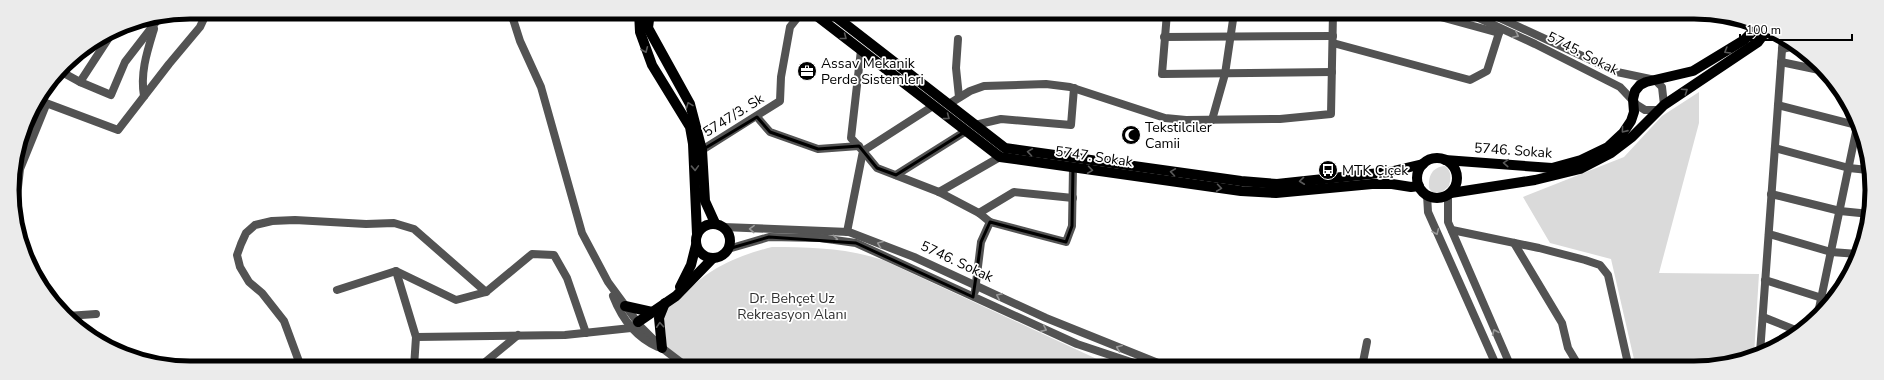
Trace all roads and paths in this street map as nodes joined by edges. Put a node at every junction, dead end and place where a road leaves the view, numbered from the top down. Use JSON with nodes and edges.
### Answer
{"nodes":[{"id":1,"x":204,"y":19,"type":"edge"},
{"id":2,"x":511,"y":19,"type":"edge"},
{"id":3,"x":639,"y":19,"type":"edge"},
{"id":4,"x":649,"y":19,"type":"edge"},
{"id":5,"x":796,"y":19,"type":"edge"},
{"id":6,"x":821,"y":19,"type":"edge"},
{"id":7,"x":839,"y":19,"type":"edge"},
{"id":8,"x":1166,"y":19,"type":"edge"},
{"id":9,"x":1233,"y":19,"type":"edge"},
{"id":10,"x":1333,"y":19,"type":"edge"},
{"id":11,"x":1452,"y":19,"type":"edge"},
{"id":12,"x":1479,"y":19,"type":"edge"},
{"id":13,"x":1502,"y":19,"type":"edge"},
{"id":14,"x":156,"y":22,"type":"edge"},
{"id":15,"x":154,"y":26,"type":"junction"},
{"id":16,"x":1500,"y":30,"type":"junction"},
{"id":17,"x":1754,"y":30,"type":"edge"},
{"id":18,"x":1764,"y":34,"type":"edge"},
{"id":19,"x":1231,"y":36,"type":"junction"},
{"id":20,"x":1164,"y":37,"type":"junction"},
{"id":21,"x":958,"y":39,"type":"dead end"},
{"id":22,"x":107,"y":40,"type":"edge"},
{"id":23,"x":1333,"y":40,"type":"junction"},
{"id":24,"x":1782,"y":44,"type":"edge"},
{"id":25,"x":1789,"y":48,"type":"edge"},
{"id":26,"x":862,"y":50,"type":"junction"},
{"id":27,"x":1782,"y":50,"type":"junction"},
{"id":28,"x":1781,"y":62,"type":"junction"},
{"id":29,"x":1815,"y":69,"type":"edge"},
{"id":30,"x":1332,"y":72,"type":"junction"},
{"id":31,"x":65,"y":73,"type":"edge"},
{"id":32,"x":1225,"y":74,"type":"junction"},
{"id":33,"x":1655,"y":80,"type":"junction"},
{"id":34,"x":80,"y":82,"type":"junction"},
{"id":35,"x":1074,"y":88,"type":"junction"},
{"id":36,"x":144,"y":96,"type":"junction"},
{"id":37,"x":959,"y":97,"type":"junction"},
{"id":38,"x":1633,"y":99,"type":"junction"},
{"id":39,"x":43,"y":103,"type":"edge"},
{"id":40,"x":948,"y":104,"type":"junction"},
{"id":41,"x":46,"y":105,"type":"junction"},
{"id":42,"x":1778,"y":105,"type":"junction"},
{"id":43,"x":933,"y":106,"type":"junction"},
{"id":44,"x":1662,"y":107,"type":"junction"},
{"id":45,"x":757,"y":117,"type":"junction"},
{"id":46,"x":1212,"y":120,"type":"junction"},
{"id":47,"x":975,"y":125,"type":"junction"},
{"id":48,"x":1852,"y":125,"type":"edge"},
{"id":49,"x":966,"y":131,"type":"junction"},
{"id":50,"x":1856,"y":134,"type":"edge"},
{"id":51,"x":1775,"y":148,"type":"junction"},
{"id":52,"x":861,"y":149,"type":"junction"},
{"id":53,"x":702,"y":150,"type":"junction"},
{"id":54,"x":1000,"y":157,"type":"junction"},
{"id":55,"x":21,"y":160,"type":"edge"},
{"id":56,"x":1445,"y":160,"type":"junction"},
{"id":57,"x":1424,"y":164,"type":"junction"},
{"id":58,"x":1073,"y":168,"type":"junction"},
{"id":59,"x":1849,"y":168,"type":"junction"},
{"id":60,"x":1864,"y":170,"type":"edge"},
{"id":61,"x":896,"y":175,"type":"junction"},
{"id":62,"x":1419,"y":186,"type":"junction"},
{"id":63,"x":940,"y":192,"type":"junction"},
{"id":64,"x":1450,"y":193,"type":"junction"},
{"id":65,"x":1771,"y":194,"type":"junction"},
{"id":66,"x":1427,"y":195,"type":"junction"},
{"id":67,"x":1073,"y":198,"type":"junction"},
{"id":68,"x":1840,"y":211,"type":"junction"},
{"id":69,"x":979,"y":213,"type":"junction"},
{"id":70,"x":1864,"y":213,"type":"edge"},
{"id":71,"x":990,"y":222,"type":"junction"},
{"id":72,"x":719,"y":225,"type":"junction"},
{"id":73,"x":1452,"y":230,"type":"junction"},
{"id":74,"x":847,"y":232,"type":"junction"},
{"id":75,"x":697,"y":234,"type":"junction"},
{"id":76,"x":1769,"y":234,"type":"junction"},
{"id":77,"x":1514,"y":243,"type":"junction"},
{"id":78,"x":696,"y":245,"type":"junction"},
{"id":79,"x":728,"y":249,"type":"junction"},
{"id":80,"x":1831,"y":252,"type":"junction"},
{"id":81,"x":1853,"y":254,"type":"edge"},
{"id":82,"x":713,"y":258,"type":"junction"},
{"id":83,"x":396,"y":271,"type":"junction"},
{"id":84,"x":1765,"y":280,"type":"junction"},
{"id":85,"x":608,"y":282,"type":"junction"},
{"id":86,"x":977,"y":286,"type":"junction"},
{"id":87,"x":337,"y":290,"type":"dead end"},
{"id":88,"x":486,"y":292,"type":"junction"},
{"id":89,"x":676,"y":296,"type":"junction"},
{"id":90,"x":973,"y":297,"type":"junction"},
{"id":91,"x":1822,"y":298,"type":"junction"},
{"id":92,"x":1827,"y":298,"type":"edge"},
{"id":93,"x":665,"y":303,"type":"junction"},
{"id":94,"x":625,"y":306,"type":"junction"},
{"id":95,"x":1820,"y":306,"type":"edge"},
{"id":96,"x":652,"y":312,"type":"junction"},
{"id":97,"x":96,"y":314,"type":"dead end"},
{"id":98,"x":74,"y":316,"type":"edge"},
{"id":99,"x":1763,"y":317,"type":"junction"},
{"id":100,"x":634,"y":325,"type":"junction"},
{"id":101,"x":1793,"y":329,"type":"edge"},
{"id":102,"x":586,"y":333,"type":"junction"},
{"id":103,"x":518,"y":335,"type":"junction"},
{"id":104,"x":416,"y":336,"type":"junction"},
{"id":105,"x":1366,"y":342,"type":"dead end"},
{"id":106,"x":1760,"y":347,"type":"edge"},
{"id":107,"x":662,"y":348,"type":"junction"},
{"id":108,"x":299,"y":361,"type":"edge"},
{"id":109,"x":414,"y":361,"type":"edge"},
{"id":110,"x":486,"y":361,"type":"edge"},
{"id":111,"x":679,"y":361,"type":"edge"},
{"id":112,"x":1128,"y":361,"type":"edge"},
{"id":113,"x":1153,"y":361,"type":"edge"},
{"id":114,"x":1363,"y":361,"type":"edge"},
{"id":115,"x":1494,"y":361,"type":"edge"},
{"id":116,"x":1508,"y":361,"type":"edge"},
{"id":117,"x":1576,"y":361,"type":"edge"},
{"id":118,"x":1627,"y":361,"type":"edge"}],
"edges":[{"from":1,"to":36,"type":"street"},
{"from":2,"to":85,"type":"street"},
{"from":3,"to":75,"type":"main road","one_way":true},
{"from":53,"to":4,"type":"main road","one_way":true},
{"from":5,"to":45,"type":"street","name":"5747/3. Sk"},
{"from":6,"to":26,"type":"main road","name":"5747. Sokak","one_way":true},
{"from":7,"to":40,"type":"main road","name":"5747. Sokak"},
{"from":8,"to":20,"type":"street"},
{"from":9,"to":19,"type":"street"},
{"from":10,"to":23,"type":"street"},
{"from":11,"to":16,"type":"street"},
{"from":12,"to":16,"type":"street","name":"5745. Sokak"},
{"from":13,"to":33,"type":"street","name":"5745. Sokak"},
{"from":14,"to":15,"type":"street"},
{"from":15,"to":34,"type":"street"},
{"from":15,"to":36,"type":"street"},
{"from":16,"to":23,"type":"street"},
{"from":16,"to":38,"type":"street","name":"5745. Sokak","one_way":true},
{"from":17,"to":33,"type":"main road","one_way":true},
{"from":44,"to":18,"type":"main road","name":"5746. Sokak","one_way":true},
{"from":19,"to":20,"type":"street"},
{"from":19,"to":23,"type":"street"},
{"from":19,"to":32,"type":"street"},
{"from":20,"to":32,"type":"street"},
{"from":21,"to":37,"type":"street"},
{"from":22,"to":34,"type":"street"},
{"from":23,"to":30,"type":"street"},
{"from":24,"to":27,"type":"street"},
{"from":25,"to":27,"type":"street"},
{"from":26,"to":43,"type":"main road","name":"5747. Sokak"},
{"from":26,"to":52,"type":"street"},
{"from":27,"to":28,"type":"street"},
{"from":28,"to":29,"type":"street"},
{"from":28,"to":42,"type":"street"},
{"from":30,"to":32,"type":"street"},
{"from":30,"to":46,"type":"street"},
{"from":31,"to":34,"type":"street"},
{"from":32,"to":46,"type":"street"},
{"from":33,"to":38,"type":"main road"},
{"from":33,"to":44,"type":"street"},
{"from":35,"to":37,"type":"street"},
{"from":35,"to":46,"type":"street"},
{"from":35,"to":47,"type":"street"},
{"from":36,"to":41,"type":"street"},
{"from":37,"to":40,"type":"street"},
{"from":38,"to":44,"type":"street","name":"5745. Sokak"},
{"from":38,"to":56,"type":"main road","name":"5746. Sokak","one_way":true},
{"from":39,"to":41,"type":"street"},
{"from":40,"to":47,"type":"main road","name":"5747. Sokak"},
{"from":41,"to":55,"type":"street"},
{"from":42,"to":48,"type":"street"},
{"from":42,"to":51,"type":"street"},
{"from":43,"to":49,"type":"main road","name":"5747. Sokak","one_way":true},
{"from":43,"to":52,"type":"street"},
{"from":44,"to":64,"type":"main road","name":"5746. Sokak"},
{"from":45,"to":52,"type":"street"},
{"from":45,"to":53,"type":"street","name":"5747/3. Sk"},
{"from":57,"to":47,"type":"main road","name":"5747. Sokak","one_way":true},
{"from":49,"to":54,"type":"main road","name":"5747. Sokak"},
{"from":49,"to":61,"type":"street"},
{"from":50,"to":59,"type":"street"},
{"from":51,"to":59,"type":"street"},
{"from":51,"to":65,"type":"street"},
{"from":52,"to":61,"type":"street"},
{"from":52,"to":74,"type":"street"},
{"from":53,"to":72,"type":"main road"},
{"from":54,"to":58,"type":"main road","name":"5747. Sokak"},
{"from":54,"to":63,"type":"street"},
{"from":56,"to":57,"type":"main road","name":"5746. Sokak"},
{"from":56,"to":64,"type":"main road"},
{"from":57,"to":62,"type":"main road"},
{"from":58,"to":62,"type":"main road","name":"5747. Sokak","one_way":true},
{"from":58,"to":67,"type":"street"},
{"from":59,"to":60,"type":"street"},
{"from":59,"to":68,"type":"street"},
{"from":61,"to":63,"type":"street"},
{"from":62,"to":66,"type":"main road"},
{"from":63,"to":69,"type":"street"},
{"from":64,"to":66,"type":"main road","name":"5746. Sokak"},
{"from":64,"to":73,"type":"street"},
{"from":65,"to":68,"type":"street"},
{"from":65,"to":76,"type":"street"},
{"from":66,"to":115,"type":"street","one_way":true},
{"from":67,"to":69,"type":"street"},
{"from":67,"to":71,"type":"street"},
{"from":68,"to":70,"type":"street"},
{"from":68,"to":80,"type":"street"},
{"from":69,"to":71,"type":"street"},
{"from":71,"to":86,"type":"street"},
{"from":74,"to":72,"type":"street","name":"5746. Sokak","one_way":true},
{"from":72,"to":75,"type":"main road"},
{"from":72,"to":79,"type":"main road"},
{"from":73,"to":77,"type":"street"},
{"from":116,"to":73,"type":"street","one_way":true},
{"from":86,"to":74,"type":"street","name":"5746. Sokak","one_way":true},
{"from":75,"to":78,"type":"main road"},
{"from":76,"to":80,"type":"street"},
{"from":76,"to":84,"type":"street"},
{"from":77,"to":117,"type":"street"},
{"from":77,"to":118,"type":"street"},
{"from":78,"to":82,"type":"main road"},
{"from":78,"to":89,"type":"main road"},
{"from":79,"to":82,"type":"main road"},
{"from":79,"to":90,"type":"street","name":"5746. Sokak","one_way":true},
{"from":80,"to":81,"type":"street"},
{"from":80,"to":91,"type":"street"},
{"from":82,"to":89,"type":"main road"},
{"from":83,"to":87,"type":"street"},
{"from":83,"to":88,"type":"street"},
{"from":83,"to":104,"type":"street"},
{"from":84,"to":91,"type":"street"},
{"from":84,"to":99,"type":"street"},
{"from":85,"to":94,"type":"street"},
{"from":85,"to":100,"type":"street"},
{"from":86,"to":90,"type":"street"},
{"from":113,"to":86,"type":"street","name":"5746. Sokak","one_way":true},
{"from":88,"to":102,"type":"street"},
{"from":88,"to":108,"type":"street"},
{"from":89,"to":93,"type":"main road"},
{"from":90,"to":112,"type":"street","name":"5746. Sokak","one_way":true},
{"from":91,"to":92,"type":"street"},
{"from":91,"to":95,"type":"street"},
{"from":93,"to":96,"type":"main road"},
{"from":107,"to":93,"type":"main road","one_way":true},
{"from":94,"to":96,"type":"main road"},
{"from":94,"to":100,"type":"street"},
{"from":96,"to":100,"type":"main road"},
{"from":97,"to":98,"type":"street"},
{"from":99,"to":101,"type":"street"},
{"from":99,"to":106,"type":"street"},
{"from":100,"to":102,"type":"street"},
{"from":100,"to":107,"type":"street"},
{"from":102,"to":103,"type":"street"},
{"from":103,"to":104,"type":"street"},
{"from":103,"to":110,"type":"street"},
{"from":104,"to":109,"type":"street"},
{"from":105,"to":114,"type":"street"},
{"from":107,"to":111,"type":"street"}]}
